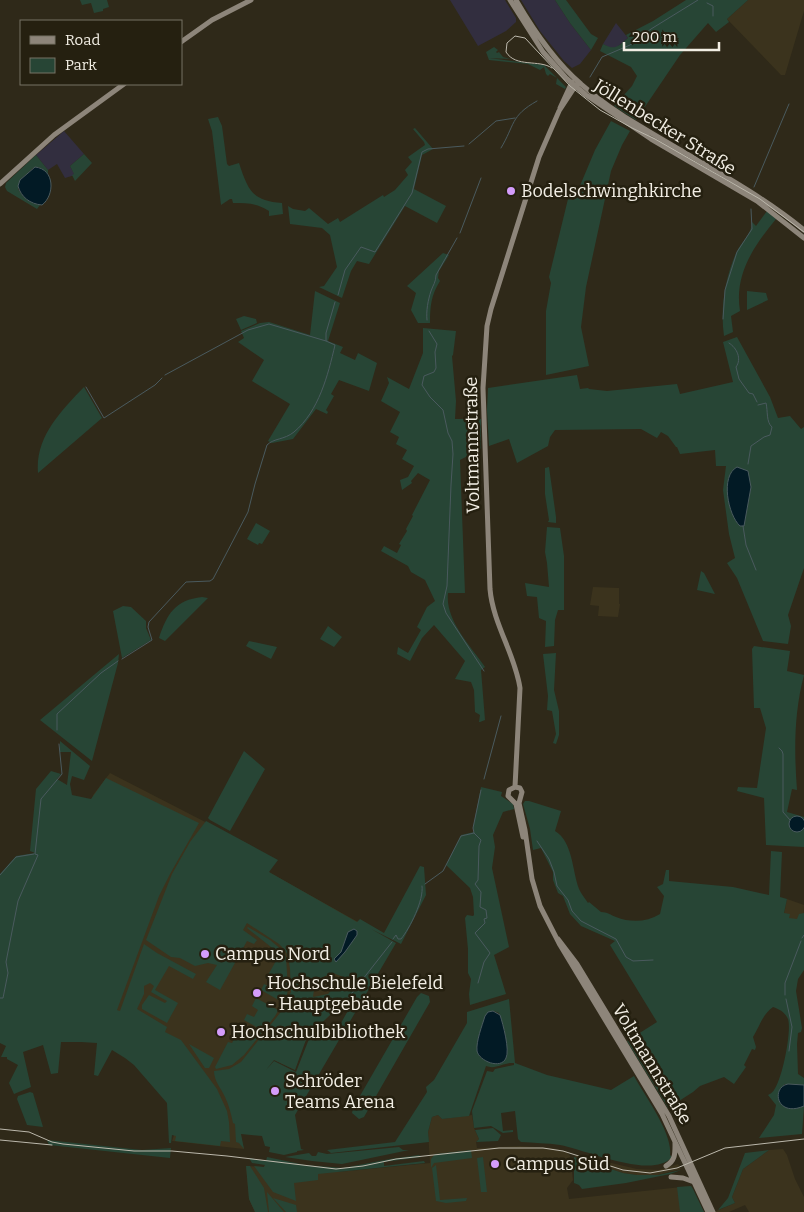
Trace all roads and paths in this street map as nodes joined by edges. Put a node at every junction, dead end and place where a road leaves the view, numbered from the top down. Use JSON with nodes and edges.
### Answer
{"nodes":[{"id":1,"x":251,"y":0,"type":"edge"},
{"id":2,"x":510,"y":0,"type":"edge"},
{"id":3,"x":516,"y":0,"type":"edge"},
{"id":4,"x":527,"y":23,"type":"junction"},
{"id":5,"x":182,"y":41,"type":"edge"},
{"id":6,"x":575,"y":82,"type":"junction"},
{"id":7,"x":123,"y":85,"type":"edge"},
{"id":8,"x":0,"y":184,"type":"edge"},
{"id":9,"x":804,"y":230,"type":"edge"},
{"id":10,"x":804,"y":238,"type":"edge"},
{"id":11,"x":516,"y":786,"type":"junction"},
{"id":12,"x":517,"y":800,"type":"junction"},
{"id":13,"x":556,"y":936,"type":"junction"},
{"id":14,"x":675,"y":1139,"type":"junction"},
{"id":15,"x":666,"y":1166,"type":"dead end"},
{"id":16,"x":671,"y":1177,"type":"dead end"},
{"id":17,"x":694,"y":1182,"type":"junction"},
{"id":18,"x":708,"y":1212,"type":"edge"},
{"id":19,"x":713,"y":1212,"type":"edge"}],
"edges":[{"from":1,"to":5,"type":"street"},
{"from":2,"to":4,"type":"street","name":"Jöllenbecker Straße"},
{"from":3,"to":4,"type":"street","name":"Jöllenbecker Straße"},
{"from":4,"to":6,"type":"street","name":"Jöllenbecker Straße"},
{"from":6,"to":9,"type":"street","name":"Jöllenbecker Straße"},
{"from":6,"to":10,"type":"street","name":"Jöllenbecker Straße"},
{"from":6,"to":11,"type":"street","name":"Voltmannstraße"},
{"from":7,"to":8,"type":"street"},
{"from":11,"to":12,"type":"street"},
{"from":11,"to":12,"type":"street"},
{"from":12,"to":13,"type":"street","name":"Voltmannstraße"},
{"from":13,"to":14,"type":"street","name":"Voltmannstraße"},
{"from":13,"to":19,"type":"street","name":"Voltmannstraße"},
{"from":14,"to":15,"type":"street"},
{"from":14,"to":17,"type":"street","name":"Voltmannstraße"},
{"from":16,"to":17,"type":"street"},
{"from":17,"to":18,"type":"street","name":"Voltmannstraße"}]}
